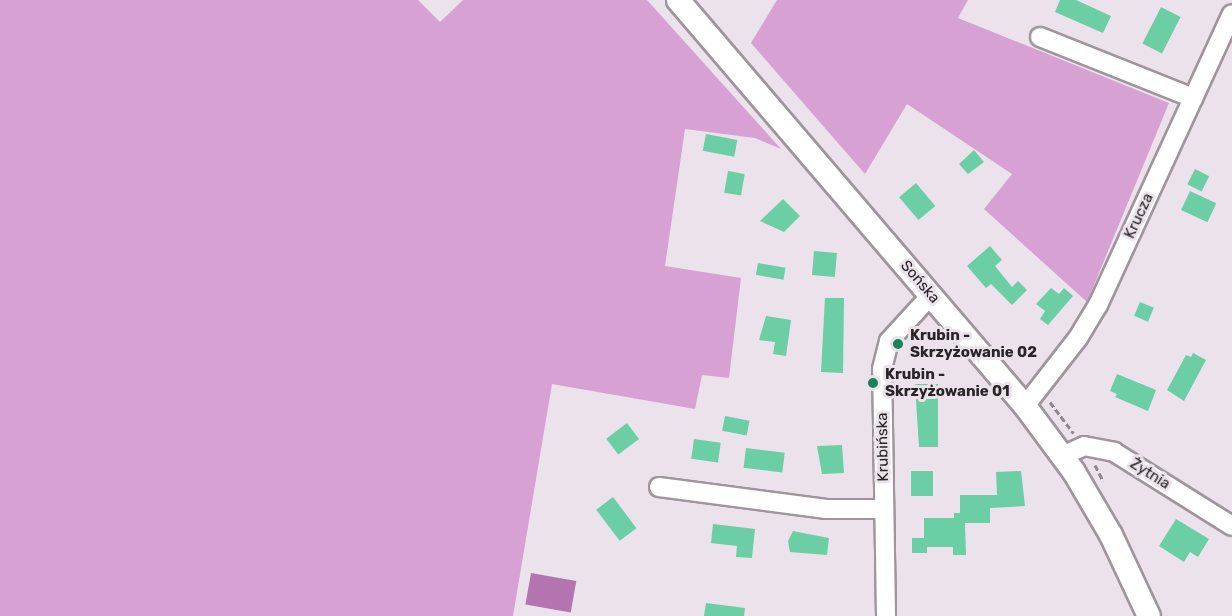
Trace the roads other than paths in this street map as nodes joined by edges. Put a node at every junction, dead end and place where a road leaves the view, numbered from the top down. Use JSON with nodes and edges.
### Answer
{"nodes":[{"id":1,"x":678,"y":0,"type":"edge"},
{"id":2,"x":1232,"y":14,"type":"edge"},
{"id":3,"x":1040,"y":37,"type":"dead end"},
{"id":4,"x":1193,"y":98,"type":"junction"},
{"id":5,"x":931,"y":295,"type":"junction"},
{"id":6,"x":1025,"y":406,"type":"junction"},
{"id":7,"x":1062,"y":456,"type":"junction"},
{"id":8,"x":659,"y":487,"type":"dead end"},
{"id":9,"x":884,"y":509,"type":"junction"},
{"id":10,"x":1232,"y":526,"type":"edge"},
{"id":11,"x":886,"y":616,"type":"edge"},
{"id":12,"x":1149,"y":616,"type":"edge"}],
"edges":[{"from":1,"to":5,"type":"street","name":"Sońska"},
{"from":2,"to":4,"type":"street","name":"Krucza"},
{"from":3,"to":4,"type":"street"},
{"from":4,"to":6,"type":"street","name":"Krucza"},
{"from":5,"to":6,"type":"street","name":"Sońska"},
{"from":5,"to":9,"type":"street","name":"Krubińska"},
{"from":6,"to":7,"type":"street","name":"Sońska"},
{"from":7,"to":10,"type":"street","name":"Żytnia"},
{"from":7,"to":12,"type":"street","name":"Sońska"},
{"from":8,"to":9,"type":"street"},
{"from":9,"to":11,"type":"street","name":"Krubińska"}]}
